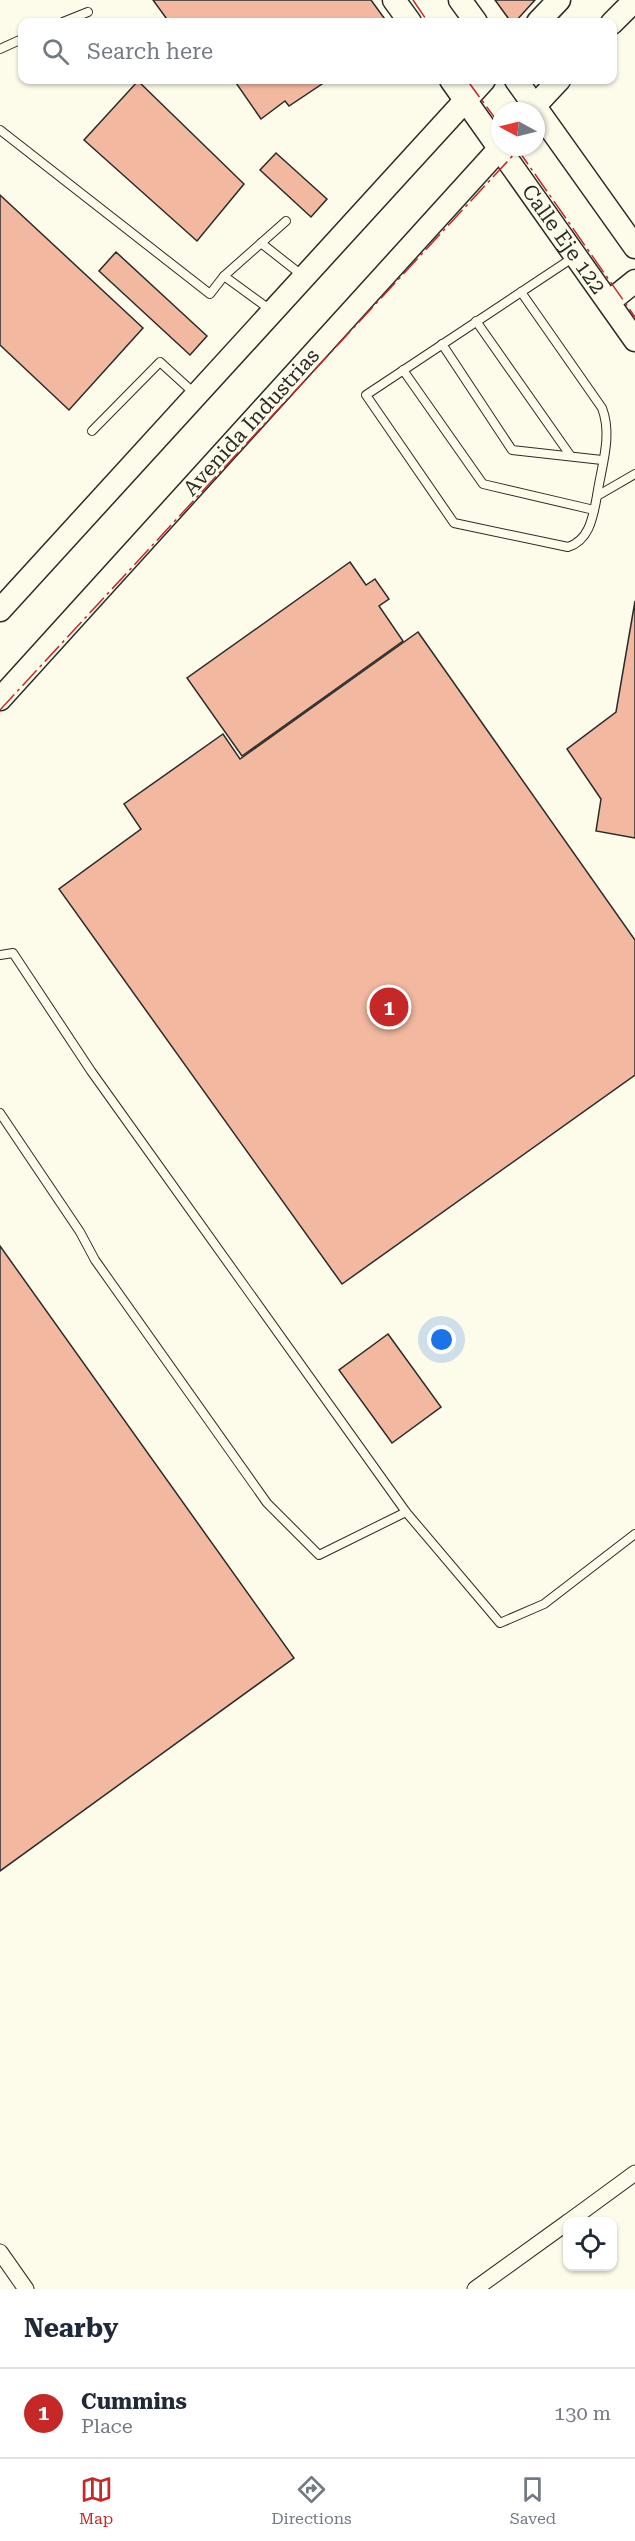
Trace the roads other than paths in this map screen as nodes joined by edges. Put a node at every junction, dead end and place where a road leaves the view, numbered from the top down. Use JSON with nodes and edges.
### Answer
{"nodes":[{"id":1,"x":394,"y":0,"type":"edge"},
{"id":2,"x":460,"y":0,"type":"edge"},
{"id":3,"x":559,"y":0,"type":"edge"},
{"id":4,"x":635,"y":0,"type":"edge"},
{"id":5,"x":88,"y":12,"type":"dead end"},
{"id":6,"x":73,"y":18,"type":"edge"},
{"id":7,"x":407,"y":18,"type":"edge"},
{"id":8,"x":473,"y":18,"type":"edge"},
{"id":9,"x":541,"y":18,"type":"edge"},
{"id":10,"x":617,"y":19,"type":"edge"},
{"id":11,"x":18,"y":41,"type":"edge"},
{"id":12,"x":0,"y":49,"type":"edge"},
{"id":13,"x":454,"y":84,"type":"edge"},
{"id":14,"x":480,"y":84,"type":"edge"},
{"id":15,"x":518,"y":84,"type":"edge"},
{"id":16,"x":555,"y":84,"type":"edge"},
{"id":17,"x":465,"y":100,"type":"junction"},
{"id":18,"x":529,"y":102,"type":"edge"},
{"id":19,"x":538,"y":102,"type":"edge"},
{"id":20,"x":545,"y":126,"type":"edge"},
{"id":21,"x":0,"y":130,"type":"edge"},
{"id":22,"x":491,"y":135,"type":"edge"},
{"id":23,"x":494,"y":156,"type":"edge"},
{"id":24,"x":507,"y":156,"type":"edge"},
{"id":25,"x":286,"y":221,"type":"dead end"},
{"id":26,"x":261,"y":243,"type":"junction"},
{"id":27,"x":635,"y":247,"type":"edge"},
{"id":28,"x":576,"y":256,"type":"junction"},
{"id":29,"x":225,"y":276,"type":"junction"},
{"id":30,"x":304,"y":276,"type":"junction"},
{"id":31,"x":635,"y":281,"type":"edge"},
{"id":32,"x":521,"y":292,"type":"junction"},
{"id":33,"x":609,"y":302,"type":"junction"},
{"id":34,"x":273,"y":311,"type":"junction"},
{"id":35,"x":476,"y":321,"type":"junction"},
{"id":36,"x":635,"y":340,"type":"edge"},
{"id":37,"x":442,"y":344,"type":"junction"},
{"id":38,"x":403,"y":370,"type":"junction"},
{"id":39,"x":197,"y":395,"type":"junction"},
{"id":40,"x":92,"y":431,"type":"dead end"},
{"id":41,"x":570,"y":455,"type":"junction"},
{"id":42,"x":602,"y":460,"type":"junction"},
{"id":43,"x":635,"y":474,"type":"edge"},
{"id":44,"x":597,"y":496,"type":"junction"},
{"id":45,"x":594,"y":510,"type":"junction"},
{"id":46,"x":0,"y":610,"type":"edge"},
{"id":47,"x":0,"y":699,"type":"edge"},
{"id":48,"x":0,"y":955,"type":"edge"},
{"id":49,"x":0,"y":1113,"type":"edge"},
{"id":50,"x":406,"y":1512,"type":"junction"},
{"id":51,"x":635,"y":1534,"type":"edge"},
{"id":52,"x":635,"y":2174,"type":"edge"},
{"id":53,"x":575,"y":2217,"type":"edge"},
{"id":54,"x":563,"y":2226,"type":"edge"},
{"id":55,"x":0,"y":2252,"type":"edge"},
{"id":56,"x":26,"y":2289,"type":"edge"},
{"id":57,"x":475,"y":2289,"type":"edge"}],
"edges":[{"from":1,"to":7,"type":"main road"},
{"from":2,"to":8,"type":"main road"},
{"from":3,"to":9,"type":"main road"},
{"from":4,"to":10,"type":"main road"},
{"from":5,"to":6,"type":"lane"},
{"from":11,"to":12,"type":"lane"},
{"from":13,"to":17,"type":"main road","name":"Calle Eje 122"},
{"from":14,"to":17,"type":"main road"},
{"from":15,"to":18,"type":"main road"},
{"from":16,"to":19,"type":"main road"},
{"from":17,"to":22,"type":"main road","name":"Calle Eje 122"},
{"from":17,"to":30,"type":"main road"},
{"from":20,"to":27,"type":"main road"},
{"from":21,"to":29,"type":"lane"},
{"from":23,"to":47,"type":"main road","name":"Avenida Industrias"},
{"from":24,"to":28,"type":"main road","name":"Calle Eje 122"},
{"from":25,"to":26,"type":"lane"},
{"from":26,"to":29,"type":"lane"},
{"from":26,"to":30,"type":"lane"},
{"from":28,"to":32,"type":"lane"},
{"from":28,"to":33,"type":"main road","name":"Calle Eje 122"},
{"from":29,"to":34,"type":"lane"},
{"from":30,"to":34,"type":"main road"},
{"from":31,"to":33,"type":"main road"},
{"from":32,"to":35,"type":"lane"},
{"from":32,"to":42,"type":"lane"},
{"from":33,"to":36,"type":"main road","name":"Calle Eje 122"},
{"from":34,"to":39,"type":"main road"},
{"from":35,"to":37,"type":"lane"},
{"from":35,"to":41,"type":"lane"},
{"from":37,"to":38,"type":"lane"},
{"from":37,"to":41,"type":"lane"},
{"from":38,"to":45,"type":"lane"},
{"from":38,"to":45,"type":"lane"},
{"from":39,"to":40,"type":"lane"},
{"from":39,"to":46,"type":"main road"},
{"from":41,"to":42,"type":"lane"},
{"from":42,"to":44,"type":"lane"},
{"from":43,"to":44,"type":"lane"},
{"from":44,"to":45,"type":"lane"},
{"from":48,"to":50,"type":"lane"},
{"from":49,"to":50,"type":"lane"},
{"from":50,"to":51,"type":"lane"},
{"from":52,"to":53,"type":"street"},
{"from":54,"to":57,"type":"street"},
{"from":55,"to":56,"type":"street"}]}
